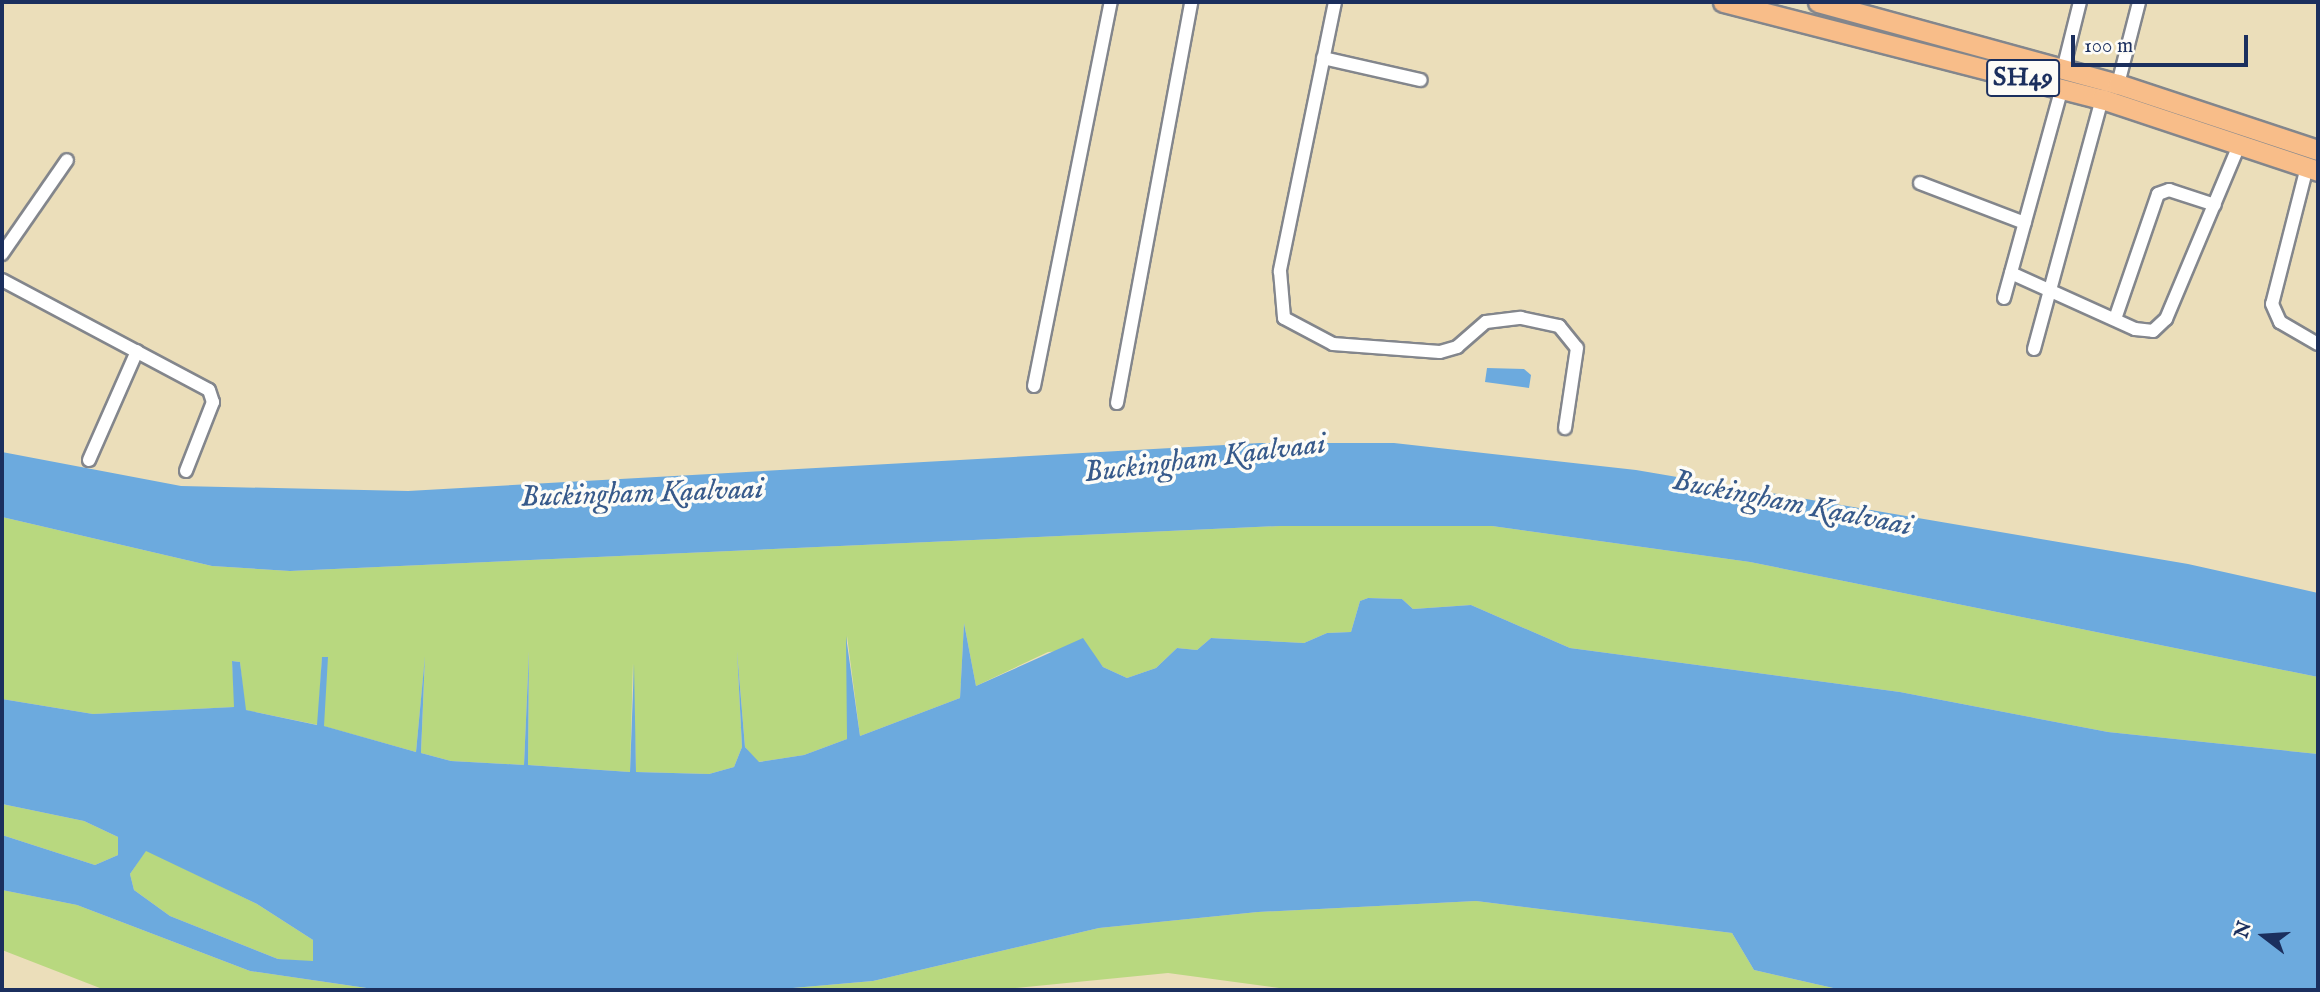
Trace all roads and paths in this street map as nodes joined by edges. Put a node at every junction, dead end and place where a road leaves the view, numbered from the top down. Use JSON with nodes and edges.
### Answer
{"nodes":[{"id":1,"x":1111,"y":2,"type":"edge"},
{"id":2,"x":1191,"y":2,"type":"edge"},
{"id":3,"x":1335,"y":2,"type":"edge"},
{"id":4,"x":1723,"y":2,"type":"edge"},
{"id":5,"x":1818,"y":2,"type":"edge"},
{"id":6,"x":2080,"y":2,"type":"edge"},
{"id":7,"x":2139,"y":2,"type":"edge"},
{"id":8,"x":1324,"y":58,"type":"junction"},
{"id":9,"x":2062,"y":79,"type":"junction"},
{"id":10,"x":1421,"y":80,"type":"dead end"},
{"id":11,"x":2118,"y":84,"type":"junction"},
{"id":12,"x":2102,"y":99,"type":"junction"},
{"id":13,"x":2240,"y":143,"type":"junction"},
{"id":14,"x":67,"y":160,"type":"dead end"},
{"id":15,"x":2315,"y":163,"type":"edge"},
{"id":16,"x":1920,"y":183,"type":"dead end"},
{"id":17,"x":2214,"y":205,"type":"junction"},
{"id":18,"x":2025,"y":223,"type":"junction"},
{"id":19,"x":2,"y":254,"type":"edge"},
{"id":20,"x":2011,"y":273,"type":"junction"},
{"id":21,"x":2,"y":280,"type":"edge"},
{"id":22,"x":2049,"y":288,"type":"junction"},
{"id":23,"x":2004,"y":298,"type":"dead end"},
{"id":24,"x":2116,"y":316,"type":"junction"},
{"id":25,"x":2318,"y":344,"type":"edge"},
{"id":26,"x":2034,"y":349,"type":"dead end"},
{"id":27,"x":137,"y":351,"type":"junction"},
{"id":28,"x":1034,"y":386,"type":"dead end"},
{"id":29,"x":1117,"y":403,"type":"dead end"},
{"id":30,"x":1565,"y":428,"type":"dead end"},
{"id":31,"x":89,"y":460,"type":"dead end"},
{"id":32,"x":186,"y":471,"type":"dead end"}],
"edges":[{"from":1,"to":28,"type":"street"},
{"from":2,"to":29,"type":"street"},
{"from":3,"to":8,"type":"street"},
{"from":4,"to":9,"type":"main road","number":"SH49"},
{"from":5,"to":9,"type":"main road","number":"SH49"},
{"from":6,"to":9,"type":"street"},
{"from":7,"to":11,"type":"street"},
{"from":8,"to":10,"type":"street"},
{"from":8,"to":30,"type":"street"},
{"from":9,"to":11,"type":"main road","number":"SH49"},
{"from":9,"to":12,"type":"main road","number":"SH49"},
{"from":9,"to":18,"type":"street"},
{"from":11,"to":15,"type":"main road","number":"SH49"},
{"from":12,"to":13,"type":"main road","number":"SH49"},
{"from":12,"to":22,"type":"street"},
{"from":13,"to":15,"type":"main road","number":"SH49"},
{"from":13,"to":17,"type":"street"},
{"from":14,"to":19,"type":"street"},
{"from":15,"to":25,"type":"street"},
{"from":16,"to":18,"type":"street"},
{"from":17,"to":24,"type":"street"},
{"from":17,"to":24,"type":"street"},
{"from":18,"to":20,"type":"street"},
{"from":20,"to":22,"type":"street"},
{"from":20,"to":23,"type":"street"},
{"from":21,"to":27,"type":"street"},
{"from":22,"to":24,"type":"street"},
{"from":22,"to":26,"type":"street"},
{"from":27,"to":31,"type":"street"},
{"from":27,"to":32,"type":"street"}]}
